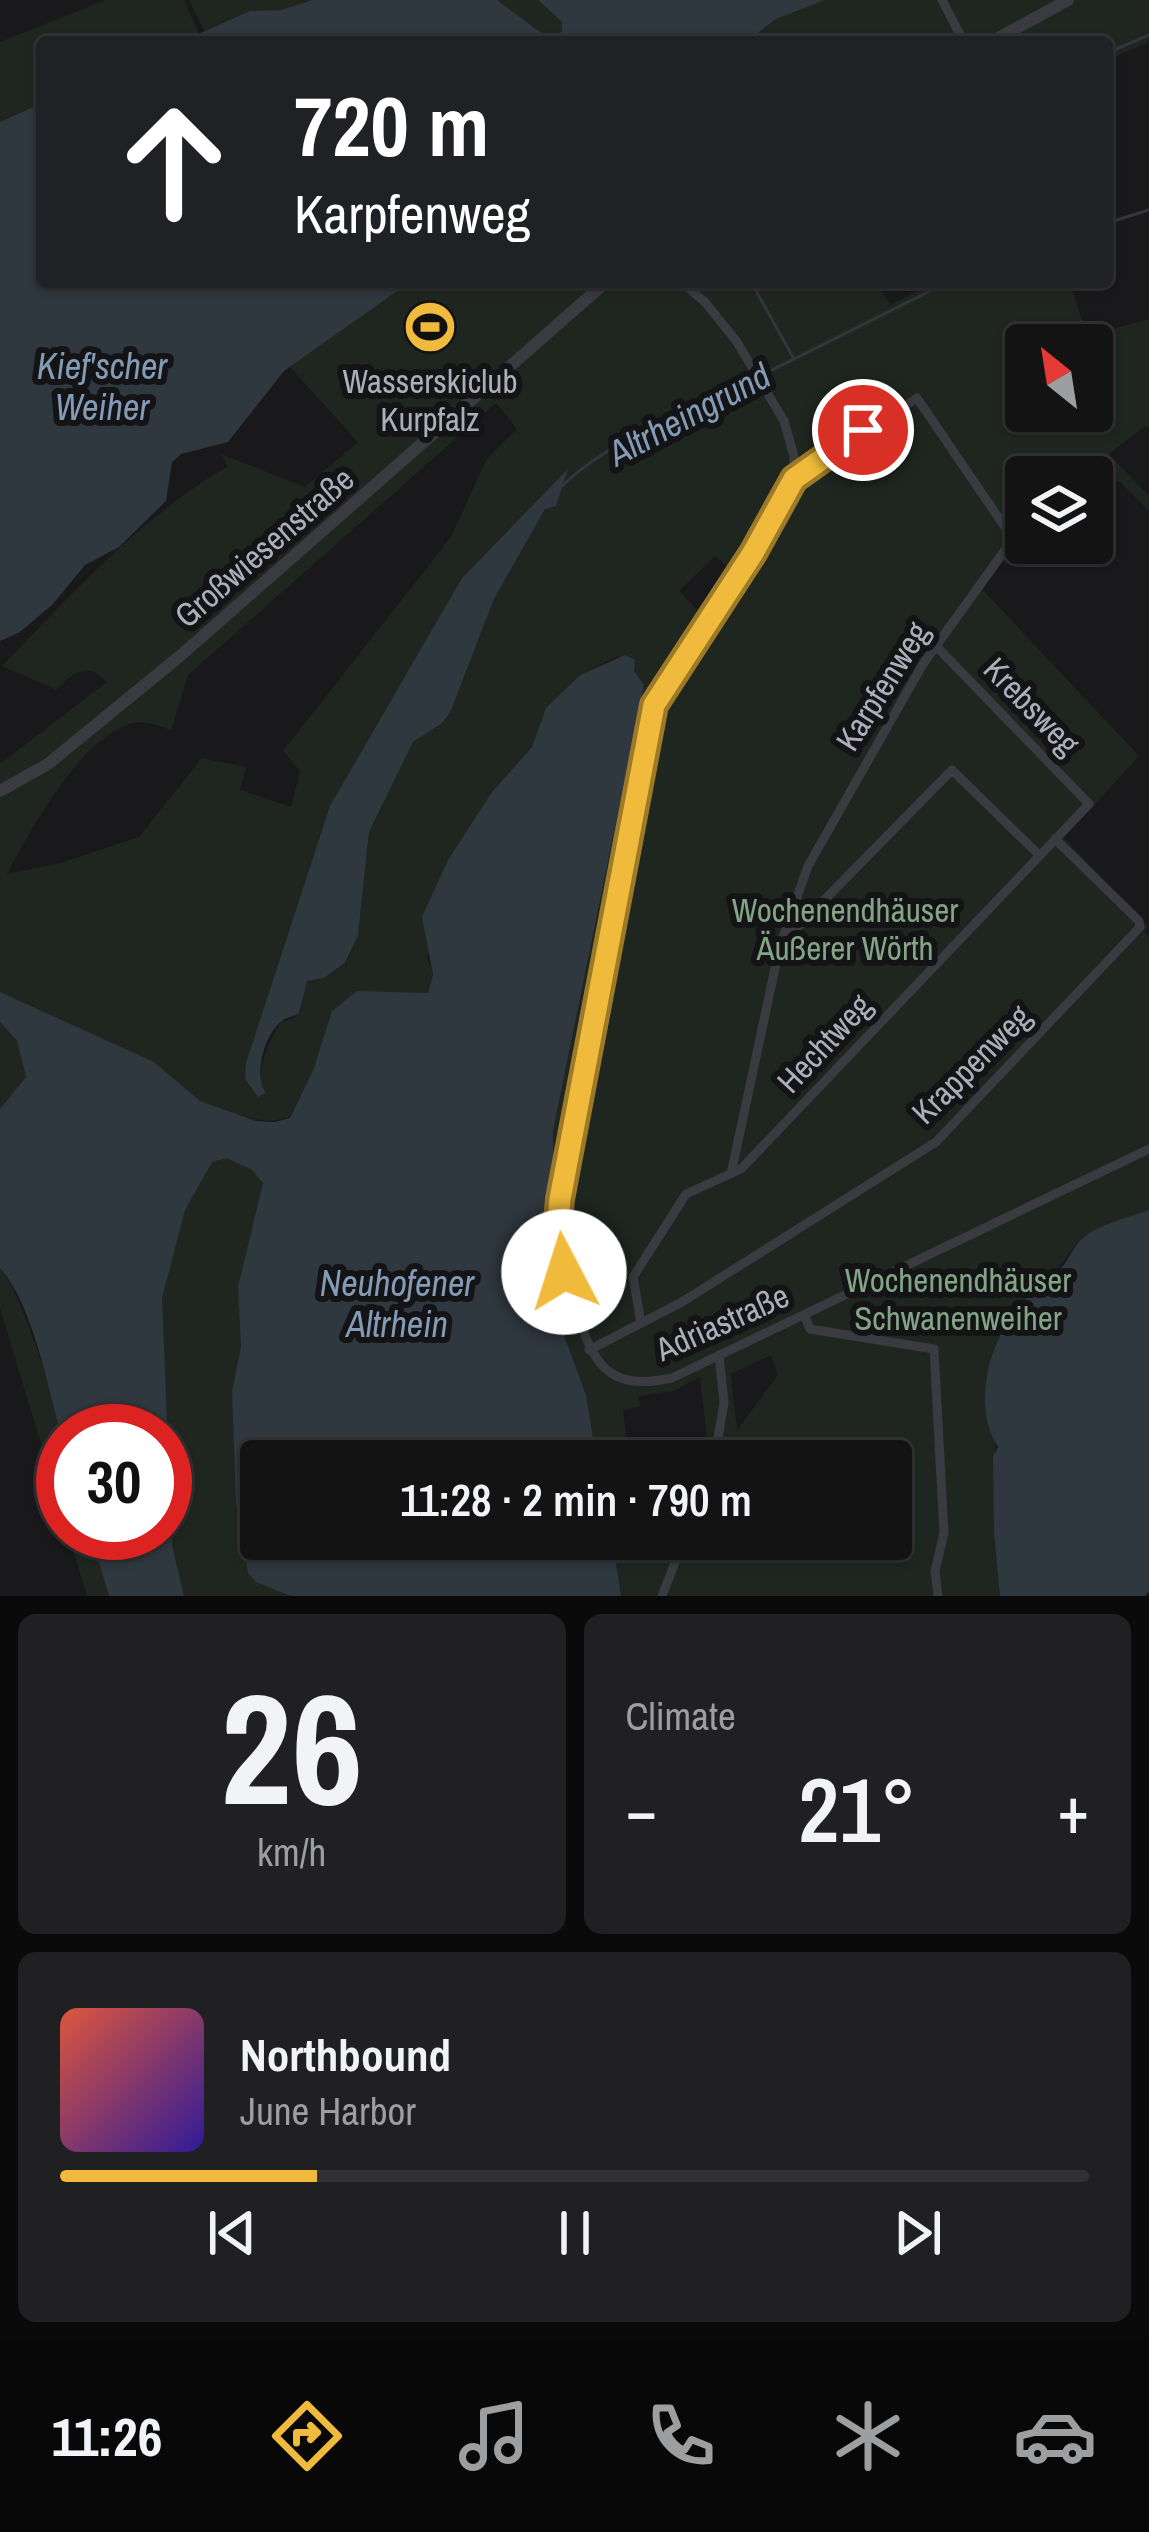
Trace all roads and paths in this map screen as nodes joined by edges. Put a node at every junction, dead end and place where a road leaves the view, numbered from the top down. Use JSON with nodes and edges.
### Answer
{"nodes":[{"id":1,"x":943,"y":0,"type":"edge"},
{"id":2,"x":1068,"y":0,"type":"edge"},
{"id":3,"x":961,"y":36,"type":"edge"},
{"id":4,"x":1002,"y":36,"type":"edge"},
{"id":5,"x":599,"y":288,"type":"edge"},
{"id":6,"x":688,"y":288,"type":"edge"},
{"id":7,"x":794,"y":479,"type":"junction"},
{"id":8,"x":936,"y":646,"type":"junction"},
{"id":9,"x":0,"y":791,"type":"edge"},
{"id":10,"x":1090,"y":804,"type":"joint"},
{"id":11,"x":1055,"y":839,"type":"junction"},
{"id":12,"x":1039,"y":855,"type":"junction"},
{"id":13,"x":780,"y":945,"type":"junction"},
{"id":14,"x":1149,"y":1149,"type":"edge"},
{"id":15,"x":731,"y":1174,"type":"junction"},
{"id":16,"x":804,"y":1315,"type":"junction"},
{"id":17,"x":641,"y":1323,"type":"junction"},
{"id":18,"x":589,"y":1350,"type":"junction"},
{"id":19,"x":719,"y":1355,"type":"junction"},
{"id":20,"x":718,"y":1440,"type":"edge"},
{"id":21,"x":676,"y":1560,"type":"edge"},
{"id":22,"x":662,"y":1596,"type":"edge"},
{"id":23,"x":938,"y":1596,"type":"edge"}],
"edges":[{"from":1,"to":3,"type":"street"},
{"from":2,"to":4,"type":"street"},
{"from":5,"to":9,"type":"street","name":"Großwiesenstraße"},
{"from":6,"to":7,"type":"street"},
{"from":7,"to":8,"type":"street","name":"Karpfenweg"},
{"from":7,"to":18,"type":"street"},
{"from":8,"to":10,"type":"street","name":"Krebsweg"},
{"from":8,"to":13,"type":"street","name":"Karpfenweg"},
{"from":10,"to":11,"type":"street","name":"Hechtweg"},
{"from":11,"to":12,"type":"street","name":"Hechtweg"},
{"from":11,"to":17,"type":"street","name":"Krappenweg"},
{"from":12,"to":13,"type":"street"},
{"from":12,"to":15,"type":"street","name":"Hechtweg"},
{"from":13,"to":15,"type":"street","name":"Karpfenweg"},
{"from":14,"to":16,"type":"street","name":"Adriastraße"},
{"from":15,"to":17,"type":"street","name":"Hechtweg"},
{"from":16,"to":19,"type":"street","name":"Adriastraße"},
{"from":16,"to":23,"type":"street"},
{"from":17,"to":18,"type":"street","name":"Krappenweg"},
{"from":18,"to":19,"type":"street","name":"Adriastraße"},
{"from":19,"to":20,"type":"street"},
{"from":21,"to":22,"type":"street"}]}
